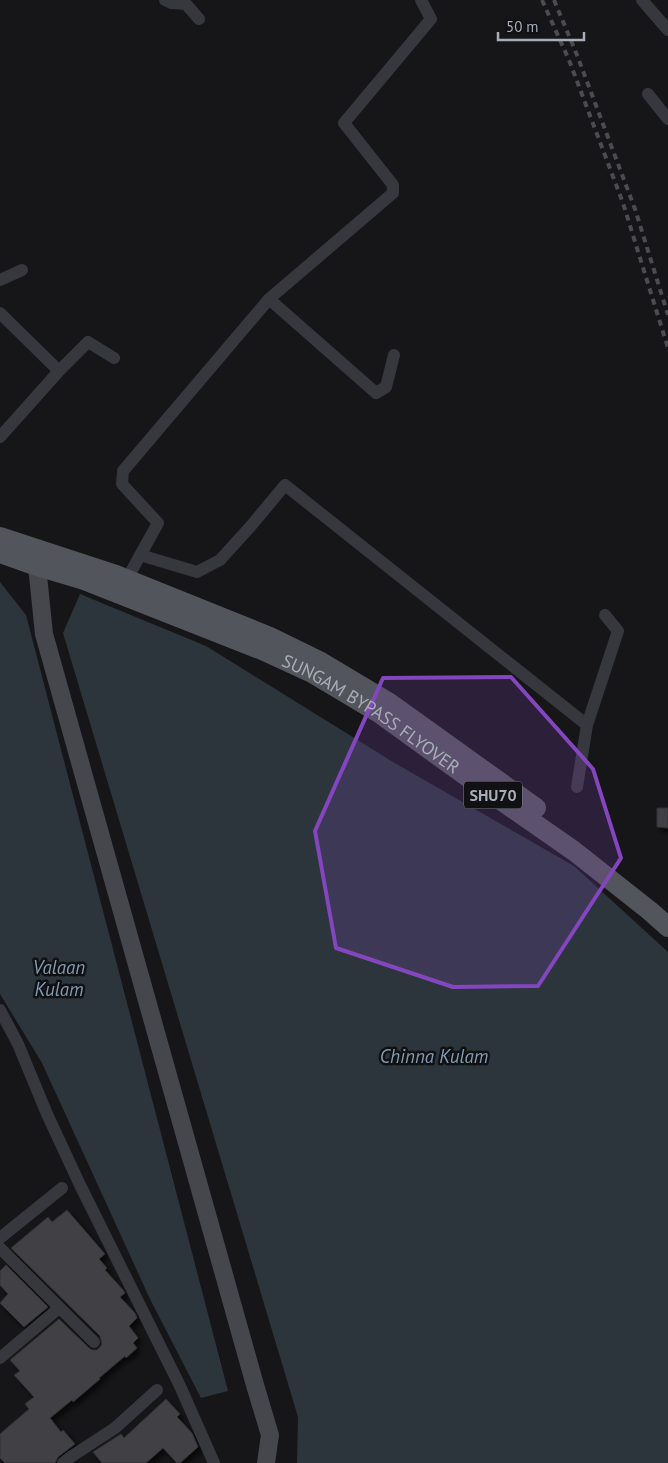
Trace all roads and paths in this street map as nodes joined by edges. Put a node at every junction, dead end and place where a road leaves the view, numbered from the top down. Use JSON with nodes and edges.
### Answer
{"nodes":[{"id":1,"x":165,"y":0,"type":"edge"},
{"id":2,"x":420,"y":0,"type":"edge"},
{"id":3,"x":642,"y":0,"type":"edge"},
{"id":4,"x":199,"y":18,"type":"dead end"},
{"id":5,"x":668,"y":30,"type":"edge"},
{"id":6,"x":648,"y":94,"type":"dead end"},
{"id":7,"x":668,"y":119,"type":"edge"},
{"id":8,"x":22,"y":270,"type":"dead end"},
{"id":9,"x":0,"y":280,"type":"edge"},
{"id":10,"x":270,"y":299,"type":"junction"},
{"id":11,"x":0,"y":313,"type":"edge"},
{"id":12,"x":394,"y":355,"type":"dead end"},
{"id":13,"x":114,"y":358,"type":"dead end"},
{"id":14,"x":60,"y":371,"type":"junction"},
{"id":15,"x":0,"y":437,"type":"edge"},
{"id":16,"x":0,"y":538,"type":"edge"},
{"id":17,"x":0,"y":554,"type":"edge"},
{"id":18,"x":140,"y":555,"type":"junction"},
{"id":19,"x":39,"y":558,"type":"junction"},
{"id":20,"x":127,"y":579,"type":"junction"},
{"id":21,"x":605,"y":615,"type":"dead end"},
{"id":22,"x":317,"y":667,"type":"junction"},
{"id":23,"x":587,"y":725,"type":"junction"},
{"id":24,"x":577,"y":787,"type":"dead end"},
{"id":25,"x":668,"y":909,"type":"edge"},
{"id":26,"x":668,"y":927,"type":"edge"},
{"id":27,"x":0,"y":1010,"type":"edge"},
{"id":28,"x":62,"y":1188,"type":"dead end"},
{"id":29,"x":0,"y":1238,"type":"edge"},
{"id":30,"x":0,"y":1248,"type":"edge"},
{"id":31,"x":59,"y":1308,"type":"junction"},
{"id":32,"x":94,"y":1342,"type":"dead end"},
{"id":33,"x":0,"y":1358,"type":"edge"},
{"id":34,"x":157,"y":1390,"type":"dead end"},
{"id":35,"x":63,"y":1463,"type":"edge"},
{"id":36,"x":214,"y":1463,"type":"edge"},
{"id":37,"x":266,"y":1463,"type":"edge"}],
"edges":[{"from":1,"to":4,"type":"street"},
{"from":2,"to":10,"type":"street"},
{"from":3,"to":5,"type":"street"},
{"from":6,"to":7,"type":"street"},
{"from":8,"to":9,"type":"street"},
{"from":10,"to":12,"type":"street"},
{"from":10,"to":18,"type":"street"},
{"from":11,"to":14,"type":"street"},
{"from":13,"to":14,"type":"street"},
{"from":14,"to":15,"type":"street"},
{"from":16,"to":19,"type":"main road","number":"SHU70"},
{"from":17,"to":19,"type":"main road","number":"SHU70"},
{"from":18,"to":20,"type":"street"},
{"from":18,"to":23,"type":"street"},
{"from":19,"to":20,"type":"main road","name":"SUNGAM BYPASS FLYOVER","number":"SHU70"},
{"from":19,"to":22,"type":"main road","name":"SUNGAM BYPASS FLYOVER","number":"SHU70"},
{"from":19,"to":37,"type":"street"},
{"from":20,"to":22,"type":"main road","name":"SUNGAM BYPASS FLYOVER","number":"SHU70"},
{"from":21,"to":23,"type":"street"},
{"from":22,"to":25,"type":"main road","name":"SUNGAM BYPASS FLYOVER","number":"SHU70"},
{"from":22,"to":26,"type":"main road","name":"SUNGAM BYPASS FLYOVER","number":"SHU70"},
{"from":23,"to":24,"type":"street"},
{"from":27,"to":36,"type":"street"},
{"from":28,"to":29,"type":"street"},
{"from":30,"to":31,"type":"street"},
{"from":31,"to":32,"type":"street"},
{"from":31,"to":33,"type":"street"},
{"from":34,"to":35,"type":"street"}]}
